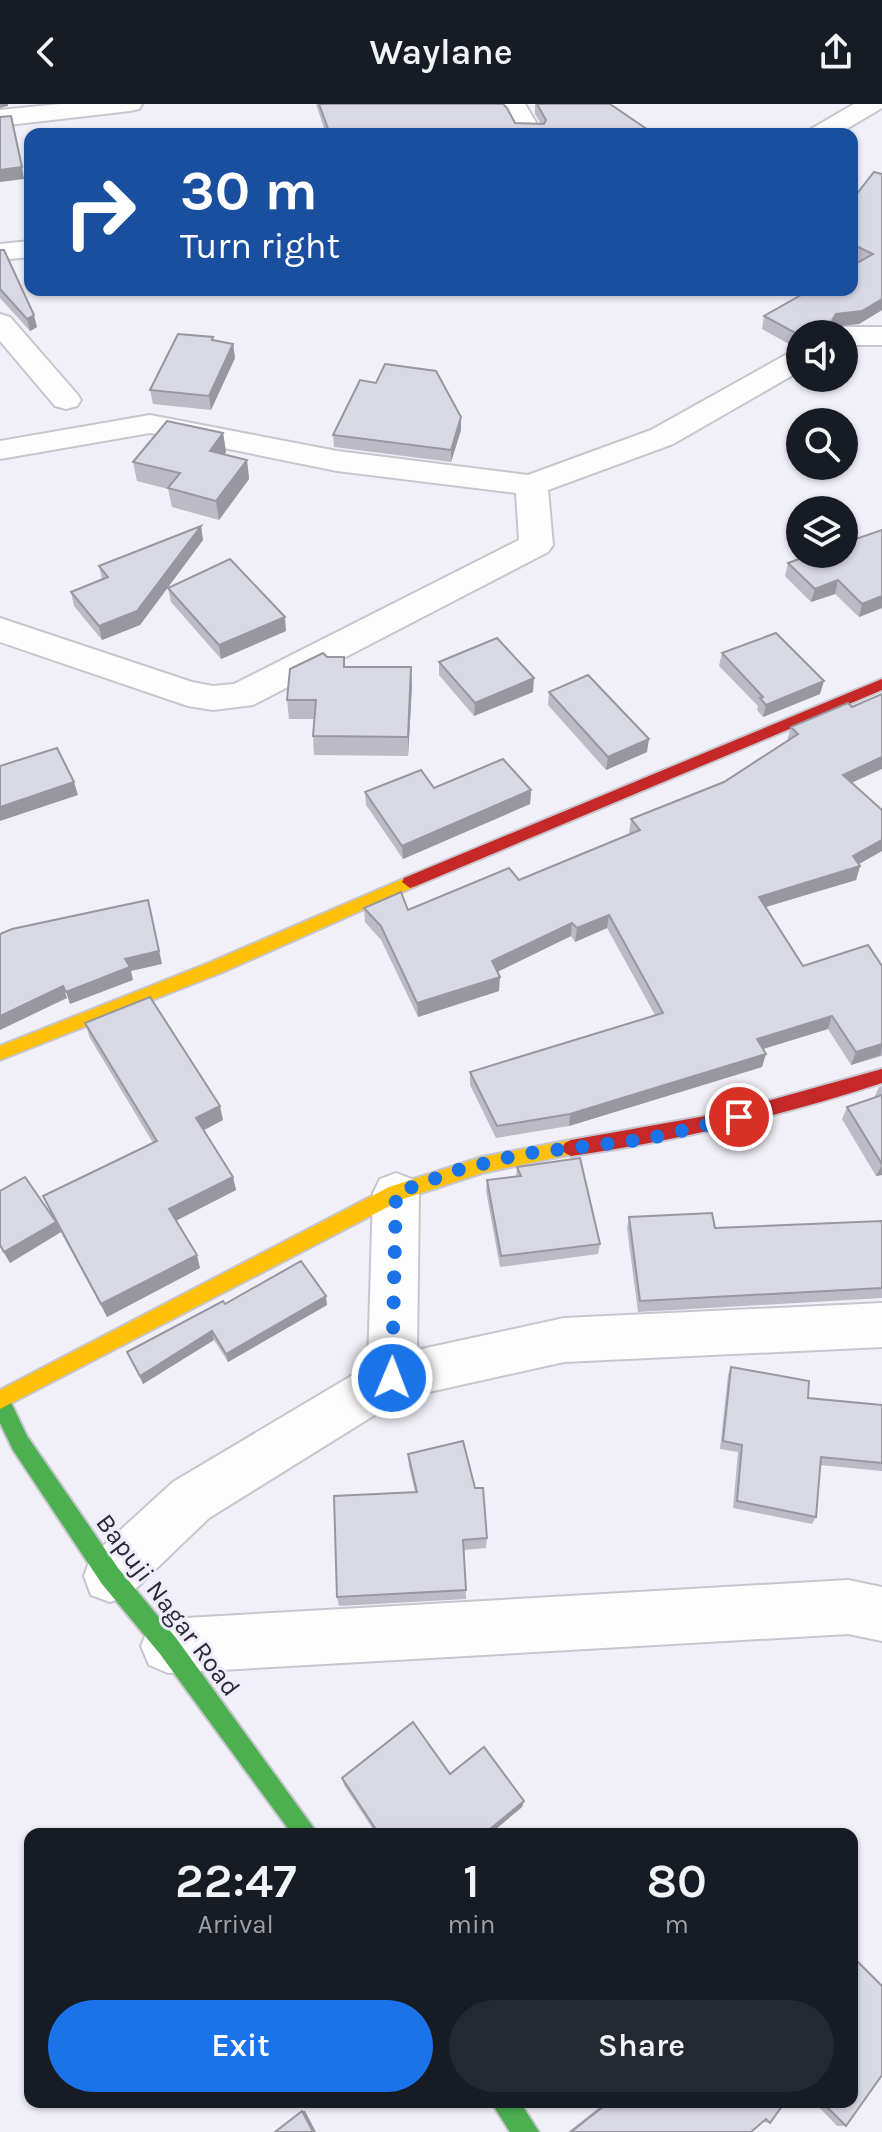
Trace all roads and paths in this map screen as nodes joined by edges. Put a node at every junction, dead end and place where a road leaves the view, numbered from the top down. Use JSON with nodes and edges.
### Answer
{"nodes":[{"id":1,"x":130,"y":104,"type":"edge"},
{"id":2,"x":513,"y":104,"type":"edge"},
{"id":3,"x":872,"y":104,"type":"edge"},
{"id":4,"x":0,"y":118,"type":"edge"},
{"id":5,"x":527,"y":128,"type":"edge"},
{"id":6,"x":830,"y":128,"type":"edge"},
{"id":7,"x":24,"y":250,"type":"edge"},
{"id":8,"x":0,"y":252,"type":"edge"},
{"id":9,"x":0,"y":323,"type":"edge"},
{"id":10,"x":858,"y":336,"type":"edge"},
{"id":11,"x":882,"y":336,"type":"edge"},
{"id":12,"x":786,"y":367,"type":"edge"},
{"id":13,"x":66,"y":400,"type":"dead end"},
{"id":14,"x":0,"y":450,"type":"edge"},
{"id":15,"x":531,"y":485,"type":"junction"},
{"id":16,"x":0,"y":630,"type":"edge"},
{"id":17,"x":882,"y":684,"type":"edge"},
{"id":18,"x":0,"y":1053,"type":"edge"},
{"id":19,"x":882,"y":1076,"type":"edge"},
{"id":20,"x":396,"y":1193,"type":"junction"},
{"id":21,"x":882,"y":1325,"type":"edge"},
{"id":22,"x":392,"y":1378,"type":"junction"},
{"id":23,"x":0,"y":1400,"type":"edge"},
{"id":24,"x":110,"y":1576,"type":"junction"},
{"id":25,"x":882,"y":1614,"type":"edge"},
{"id":26,"x":168,"y":1646,"type":"junction"},
{"id":27,"x":302,"y":1828,"type":"edge"},
{"id":28,"x":508,"y":2108,"type":"edge"},
{"id":29,"x":526,"y":2132,"type":"edge"}],
"edges":[{"from":1,"to":4,"type":"street"},
{"from":2,"to":5,"type":"street"},
{"from":3,"to":6,"type":"street"},
{"from":7,"to":8,"type":"street"},
{"from":9,"to":13,"type":"street"},
{"from":10,"to":11,"type":"street"},
{"from":12,"to":15,"type":"street"},
{"from":14,"to":15,"type":"street"},
{"from":15,"to":16,"type":"street"},
{"from":17,"to":18,"type":"street"},
{"from":19,"to":20,"type":"street"},
{"from":20,"to":22,"type":"street"},
{"from":20,"to":23,"type":"street"},
{"from":21,"to":22,"type":"street"},
{"from":22,"to":24,"type":"street"},
{"from":23,"to":24,"type":"street","name":"Bapuji Nagar Road"},
{"from":24,"to":26,"type":"street","name":"Bapuji Nagar Road"},
{"from":25,"to":26,"type":"street"},
{"from":26,"to":27,"type":"street","name":"Bapuji Nagar Road"},
{"from":28,"to":29,"type":"street"}]}
